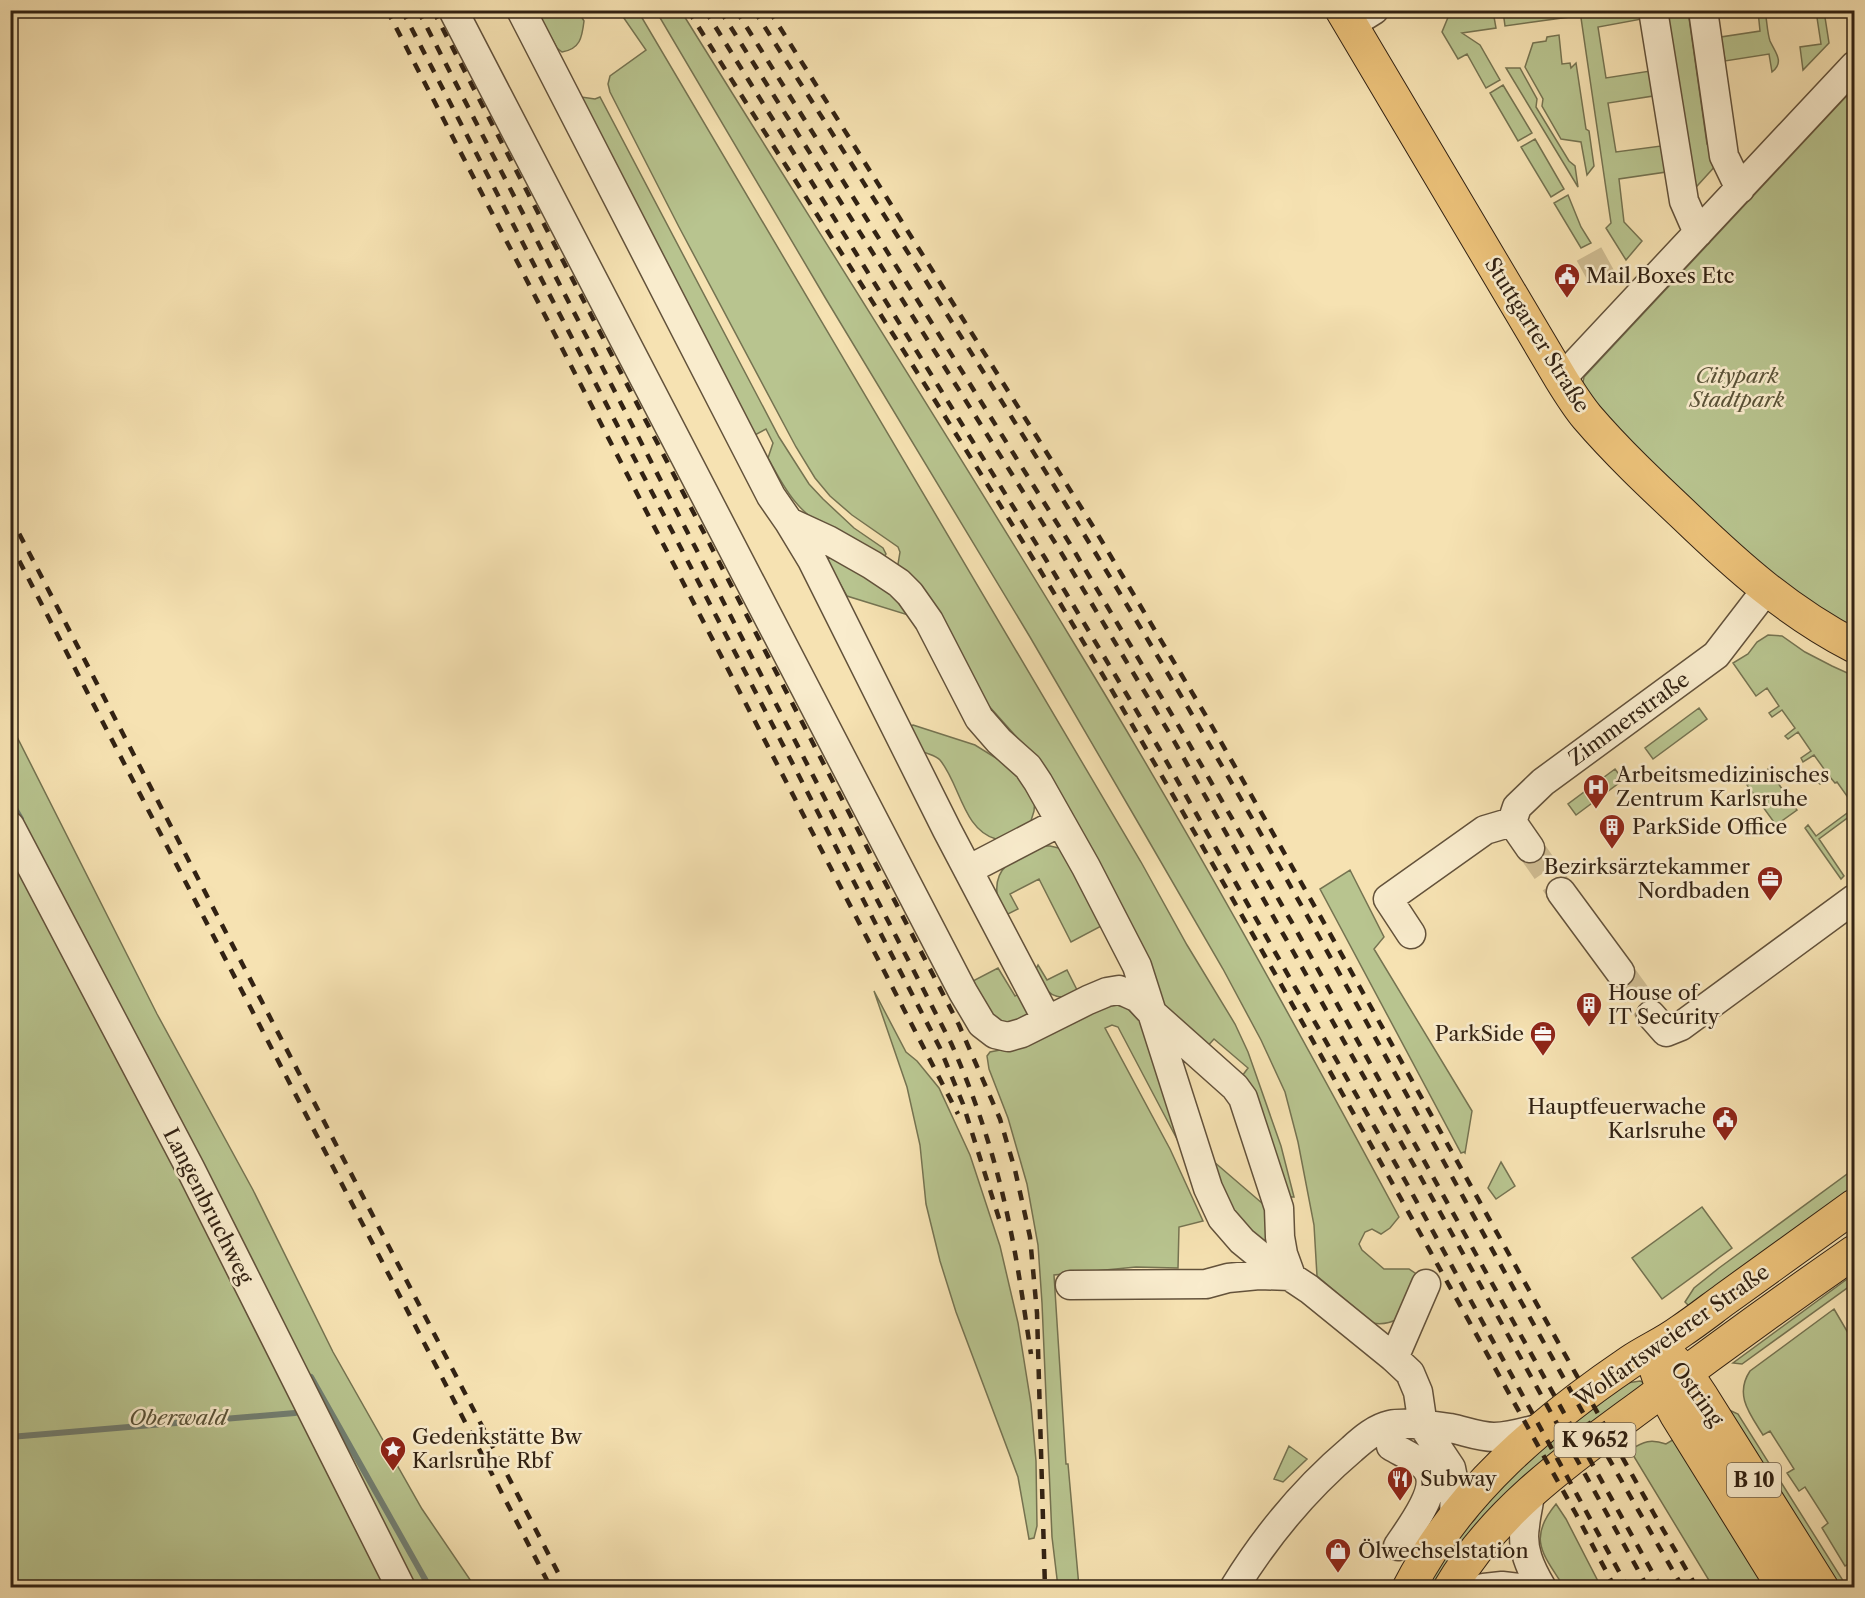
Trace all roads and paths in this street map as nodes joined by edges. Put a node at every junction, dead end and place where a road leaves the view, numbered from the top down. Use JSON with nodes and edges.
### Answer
{"nodes":[{"id":1,"x":453,"y":10,"type":"edge"},
{"id":2,"x":521,"y":10,"type":"edge"},
{"id":3,"x":1653,"y":10,"type":"edge"},
{"id":4,"x":1703,"y":10,"type":"edge"},
{"id":5,"x":1355,"y":15,"type":"edge"},
{"id":6,"x":1854,"y":66,"type":"edge"},
{"id":7,"x":1740,"y":189,"type":"junction"},
{"id":8,"x":1698,"y":233,"type":"junction"},
{"id":9,"x":1561,"y":379,"type":"junction"},
{"id":10,"x":789,"y":522,"type":"junction"},
{"id":11,"x":1766,"y":590,"type":"junction"},
{"id":12,"x":1854,"y":646,"type":"edge"},
{"id":13,"x":1060,"y":822,"type":"junction"},
{"id":14,"x":1512,"y":822,"type":"junction"},
{"id":15,"x":10,"y":826,"type":"edge"},
{"id":16,"x":1530,"y":848,"type":"tunnel mouth"},
{"id":17,"x":968,"y":870,"type":"junction"},
{"id":18,"x":1561,"y":892,"type":"tunnel mouth"},
{"id":19,"x":1854,"y":899,"type":"edge"},
{"id":20,"x":1411,"y":934,"type":"dead end"},
{"id":21,"x":1620,"y":972,"type":"tunnel mouth"},
{"id":22,"x":1152,"y":1013,"type":"junction"},
{"id":23,"x":1651,"y":1015,"type":"tunnel mouth"},
{"id":24,"x":1047,"y":1020,"type":"junction"},
{"id":25,"x":1854,"y":1206,"type":"edge"},
{"id":26,"x":1854,"y":1252,"type":"edge"},
{"id":27,"x":1291,"y":1276,"type":"junction"},
{"id":28,"x":1426,"y":1284,"type":"dead end"},
{"id":29,"x":1070,"y":1285,"type":"dead end"},
{"id":30,"x":1656,"y":1347,"type":"junction"},
{"id":31,"x":1394,"y":1358,"type":"junction"},
{"id":32,"x":1674,"y":1381,"type":"junction"},
{"id":33,"x":1423,"y":1426,"type":"junction"},
{"id":34,"x":1544,"y":1427,"type":"junction"},
{"id":35,"x":1391,"y":1446,"type":"dead end"},
{"id":36,"x":1530,"y":1493,"type":"junction"},
{"id":37,"x":1454,"y":1518,"type":"junction"},
{"id":38,"x":1398,"y":1546,"type":"dead end"},
{"id":39,"x":402,"y":1587,"type":"edge"},
{"id":40,"x":1234,"y":1587,"type":"edge"},
{"id":41,"x":1409,"y":1587,"type":"edge"},
{"id":42,"x":1450,"y":1587,"type":"edge"},
{"id":43,"x":1484,"y":1587,"type":"edge"},
{"id":44,"x":1519,"y":1587,"type":"edge"},
{"id":45,"x":1542,"y":1587,"type":"edge"},
{"id":46,"x":1784,"y":1587,"type":"edge"},
{"id":47,"x":1822,"y":1587,"type":"edge"}],
"edges":[{"from":1,"to":24,"type":"street"},
{"from":2,"to":10,"type":"street"},
{"from":3,"to":8,"type":"street"},
{"from":4,"to":7,"type":"street"},
{"from":5,"to":9,"type":"main road","name":"Stuttgarter Straße"},
{"from":6,"to":7,"type":"street"},
{"from":7,"to":8,"type":"street"},
{"from":8,"to":9,"type":"street"},
{"from":9,"to":11,"type":"main road","name":"Stuttgarter Straße"},
{"from":10,"to":13,"type":"street"},
{"from":10,"to":17,"type":"street"},
{"from":11,"to":12,"type":"main road","name":"Stuttgarter Straße"},
{"from":11,"to":14,"type":"street","name":"Zimmerstraße"},
{"from":13,"to":17,"type":"street"},
{"from":13,"to":22,"type":"street"},
{"from":14,"to":16,"type":"street"},
{"from":14,"to":20,"type":"street"},
{"from":15,"to":39,"type":"street","name":"Langenbruchweg"},
{"from":17,"to":24,"type":"street"},
{"from":18,"to":21,"type":"street"},
{"from":19,"to":23,"type":"street"},
{"from":22,"to":24,"type":"street"},
{"from":22,"to":27,"type":"street"},
{"from":22,"to":27,"type":"street"},
{"from":25,"to":30,"type":"main road","name":"Wolfartsweierer Straße"},
{"from":26,"to":32,"type":"main road","name":"Wolfartsweierer Straße"},
{"from":27,"to":29,"type":"street"},
{"from":27,"to":31,"type":"street"},
{"from":28,"to":31,"type":"street"},
{"from":30,"to":32,"type":"main road","name":"Ostring","number":"B 10"},
{"from":30,"to":34,"type":"main road","name":"Wolfartsweierer Straße","number":"K 9652"},
{"from":31,"to":33,"type":"street"},
{"from":32,"to":36,"type":"main road","name":"Wolfartsweierer Straße","number":"K 9652"},
{"from":32,"to":46,"type":"main road","name":"Ostring","number":"B 10"},
{"from":32,"to":47,"type":"main road","name":"Ostring","number":"B 10"},
{"from":33,"to":34,"type":"street"},
{"from":33,"to":37,"type":"street"},
{"from":33,"to":40,"type":"street"},
{"from":34,"to":37,"type":"main road","name":"Wolfartsweierer Straße","number":"K 9652"},
{"from":35,"to":38,"type":"street"},
{"from":36,"to":42,"type":"main road","name":"Wolfartsweierer Straße","number":"K 9652"},
{"from":36,"to":45,"type":"street"},
{"from":37,"to":41,"type":"main road","name":"Wolfartsweierer Straße","number":"K 9652"},
{"from":43,"to":44,"type":"street"}]}
